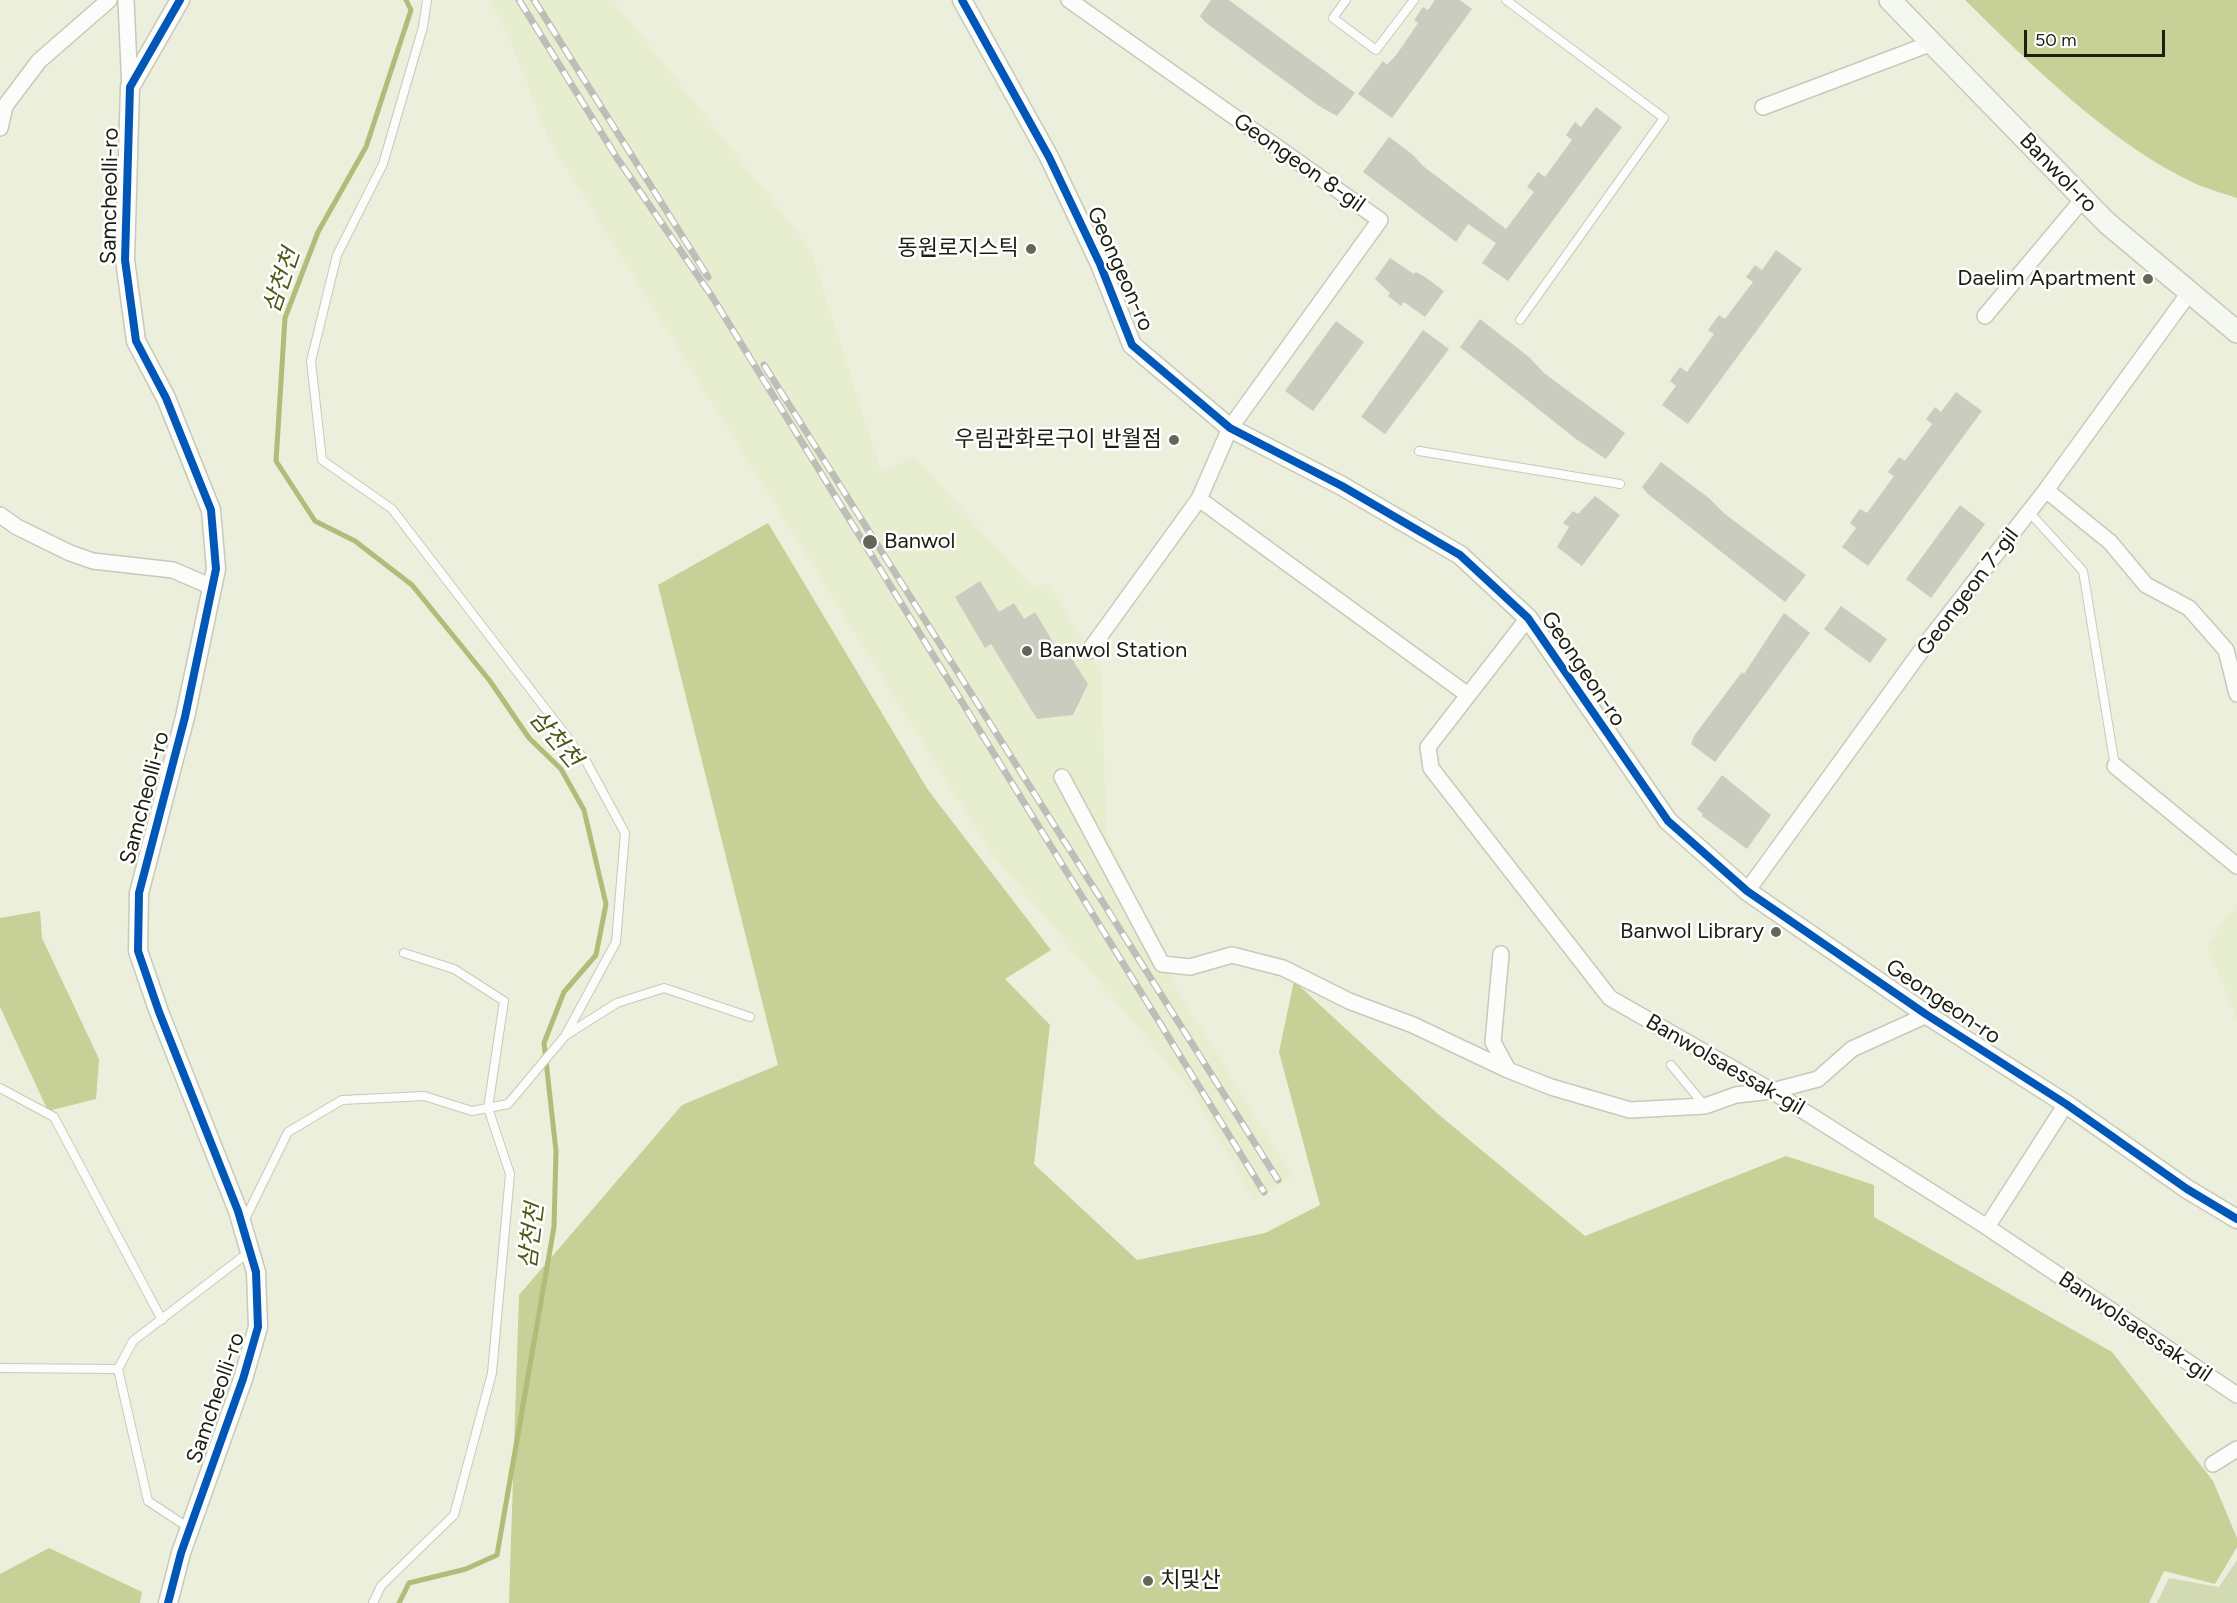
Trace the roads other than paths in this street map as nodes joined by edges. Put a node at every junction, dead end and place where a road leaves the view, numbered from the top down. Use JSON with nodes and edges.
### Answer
{"nodes":[{"id":1,"x":126,"y":0,"type":"edge"},
{"id":2,"x":180,"y":0,"type":"edge"},
{"id":3,"x":427,"y":0,"type":"edge"},
{"id":4,"x":962,"y":0,"type":"edge"},
{"id":5,"x":1069,"y":0,"type":"edge"},
{"id":6,"x":1346,"y":0,"type":"edge"},
{"id":7,"x":1414,"y":0,"type":"edge"},
{"id":8,"x":1506,"y":0,"type":"edge"},
{"id":9,"x":1890,"y":0,"type":"edge"},
{"id":10,"x":107,"y":2,"type":"edge"},
{"id":11,"x":1932,"y":43,"type":"junction"},
{"id":12,"x":130,"y":91,"type":"junction"},
{"id":13,"x":1763,"y":107,"type":"dead end"},
{"id":14,"x":0,"y":128,"type":"edge"},
{"id":15,"x":2083,"y":199,"type":"junction"},
{"id":16,"x":2189,"y":293,"type":"junction"},
{"id":17,"x":1984,"y":316,"type":"dead end"},
{"id":18,"x":1520,"y":320,"type":"dead end"},
{"id":19,"x":2237,"y":332,"type":"edge"},
{"id":20,"x":1230,"y":428,"type":"junction"},
{"id":21,"x":1419,"y":450,"type":"dead end"},
{"id":22,"x":1620,"y":484,"type":"dead end"},
{"id":23,"x":2046,"y":490,"type":"junction"},
{"id":24,"x":1199,"y":499,"type":"junction"},
{"id":25,"x":2029,"y":512,"type":"junction"},
{"id":26,"x":0,"y":515,"type":"edge"},
{"id":27,"x":212,"y":586,"type":"junction"},
{"id":28,"x":1528,"y":618,"type":"junction"},
{"id":29,"x":1089,"y":651,"type":"dead end"},
{"id":30,"x":2237,"y":694,"type":"edge"},
{"id":31,"x":1468,"y":695,"type":"junction"},
{"id":32,"x":2115,"y":766,"type":"joint"},
{"id":33,"x":1062,"y":777,"type":"dead end"},
{"id":34,"x":2237,"y":866,"type":"edge"},
{"id":35,"x":1747,"y":891,"type":"junction"},
{"id":36,"x":404,"y":953,"type":"dead end"},
{"id":37,"x":1501,"y":954,"type":"dead end"},
{"id":38,"x":1927,"y":1015,"type":"junction"},
{"id":39,"x":750,"y":1017,"type":"dead end"},
{"id":40,"x":565,"y":1036,"type":"junction"},
{"id":41,"x":1671,"y":1065,"type":"dead end"},
{"id":42,"x":1508,"y":1070,"type":"junction"},
{"id":43,"x":0,"y":1089,"type":"edge"},
{"id":44,"x":1772,"y":1090,"type":"junction"},
{"id":45,"x":2066,"y":1104,"type":"junction"},
{"id":46,"x":1705,"y":1106,"type":"junction"},
{"id":47,"x":488,"y":1108,"type":"junction"},
{"id":48,"x":2237,"y":1219,"type":"edge"},
{"id":49,"x":242,"y":1225,"type":"junction"},
{"id":50,"x":1987,"y":1227,"type":"junction"},
{"id":51,"x":250,"y":1252,"type":"junction"},
{"id":52,"x":162,"y":1320,"type":"junction"},
{"id":53,"x":0,"y":1368,"type":"edge"},
{"id":54,"x":118,"y":1369,"type":"junction"},
{"id":55,"x":2237,"y":1395,"type":"edge"},
{"id":56,"x":2237,"y":1449,"type":"edge"},
{"id":57,"x":2213,"y":1464,"type":"dead end"},
{"id":58,"x":190,"y":1529,"type":"junction"},
{"id":59,"x":168,"y":1603,"type":"edge"},
{"id":60,"x":373,"y":1603,"type":"edge"}],
"edges":[{"from":1,"to":12,"type":"street"},
{"from":2,"to":12,"type":"street","name":"Samcheolli-ro"},
{"from":3,"to":40,"type":"lane"},
{"from":4,"to":20,"type":"street","name":"Geongeon-ro"},
{"from":5,"to":20,"type":"street","name":"Geongeon 8-gil"},
{"from":6,"to":7,"type":"lane"},
{"from":8,"to":18,"type":"lane"},
{"from":9,"to":11,"type":"main road","name":"Banwol-ro"},
{"from":10,"to":14,"type":"street"},
{"from":11,"to":13,"type":"street"},
{"from":11,"to":15,"type":"main road","name":"Banwol-ro"},
{"from":12,"to":27,"type":"street","name":"Samcheolli-ro"},
{"from":15,"to":16,"type":"main road","name":"Banwol-ro"},
{"from":15,"to":17,"type":"street"},
{"from":16,"to":19,"type":"main road","name":"Banwol-ro"},
{"from":16,"to":23,"type":"street","name":"Geongeon 7-gil"},
{"from":20,"to":24,"type":"street"},
{"from":20,"to":28,"type":"street","name":"Geongeon-ro"},
{"from":21,"to":22,"type":"lane"},
{"from":23,"to":25,"type":"street","name":"Geongeon 7-gil"},
{"from":23,"to":30,"type":"street"},
{"from":24,"to":29,"type":"street"},
{"from":24,"to":31,"type":"street"},
{"from":25,"to":32,"type":"lane"},
{"from":25,"to":35,"type":"street","name":"Geongeon 7-gil"},
{"from":26,"to":27,"type":"street"},
{"from":27,"to":49,"type":"street","name":"Samcheolli-ro"},
{"from":28,"to":31,"type":"street","name":"Banwolsaessak-gil"},
{"from":28,"to":35,"type":"street","name":"Geongeon-ro"},
{"from":31,"to":44,"type":"street","name":"Banwolsaessak-gil"},
{"from":32,"to":34,"type":"street"},
{"from":33,"to":42,"type":"street"},
{"from":35,"to":38,"type":"street","name":"Geongeon-ro"},
{"from":36,"to":47,"type":"lane"},
{"from":37,"to":42,"type":"street"},
{"from":38,"to":44,"type":"street"},
{"from":38,"to":45,"type":"street","name":"Geongeon-ro"},
{"from":39,"to":40,"type":"lane"},
{"from":40,"to":47,"type":"lane"},
{"from":41,"to":46,"type":"lane"},
{"from":42,"to":46,"type":"street"},
{"from":43,"to":52,"type":"lane"},
{"from":44,"to":46,"type":"street"},
{"from":44,"to":50,"type":"street","name":"Banwolsaessak-gil"},
{"from":45,"to":48,"type":"street","name":"Geongeon-ro"},
{"from":45,"to":50,"type":"street"},
{"from":47,"to":49,"type":"lane"},
{"from":47,"to":60,"type":"lane"},
{"from":49,"to":51,"type":"street","name":"Samcheolli-ro"},
{"from":50,"to":55,"type":"street","name":"Banwolsaessak-gil"},
{"from":51,"to":52,"type":"lane"},
{"from":51,"to":58,"type":"street","name":"Samcheolli-ro"},
{"from":52,"to":54,"type":"lane"},
{"from":53,"to":54,"type":"lane"},
{"from":54,"to":58,"type":"lane"},
{"from":56,"to":57,"type":"street"},
{"from":58,"to":59,"type":"street","name":"Samcheolli-ro"}]}
